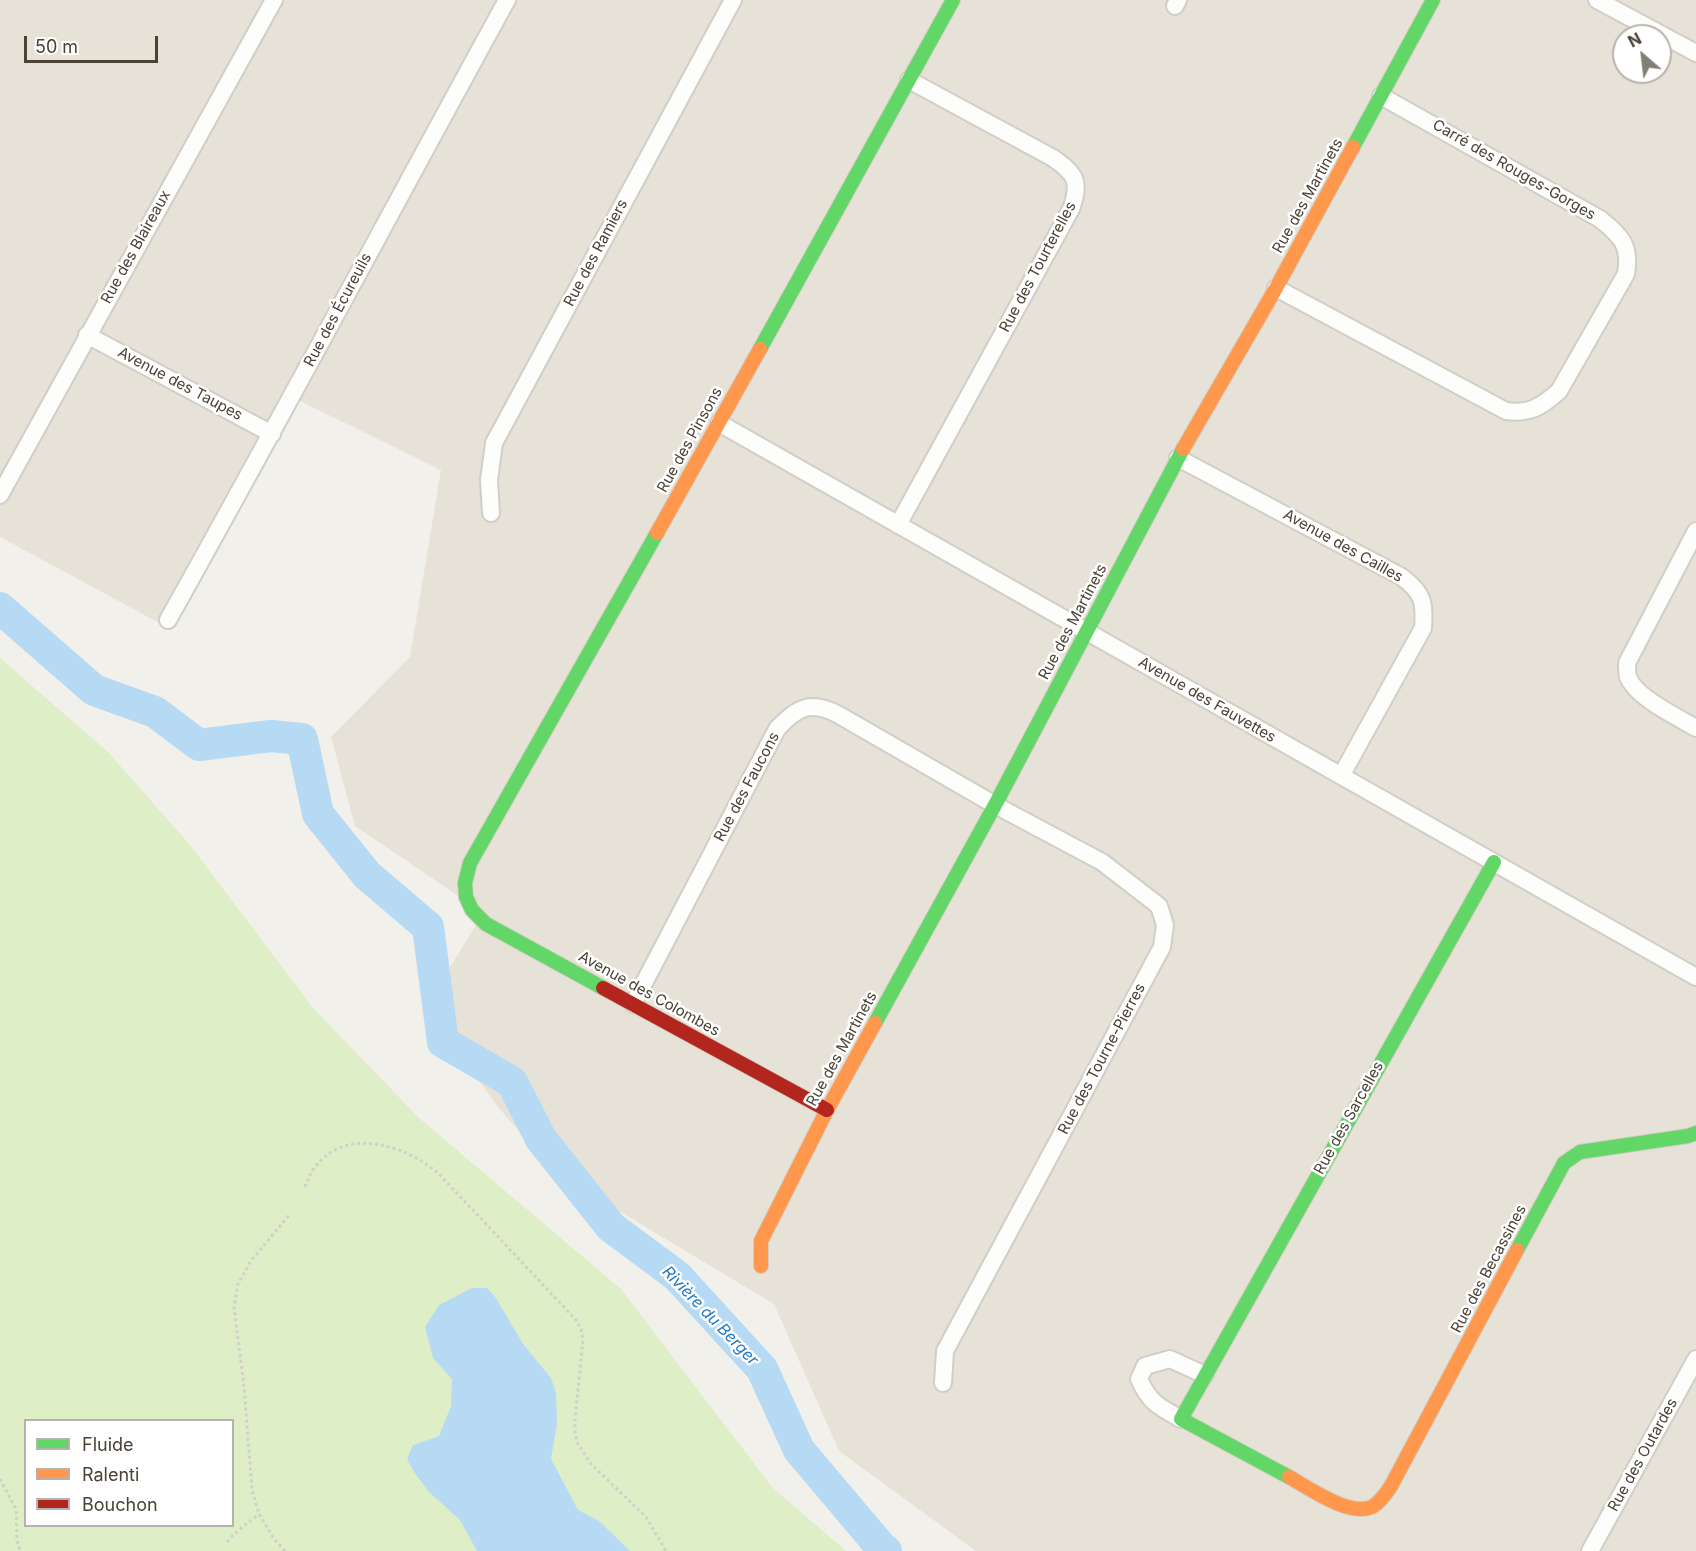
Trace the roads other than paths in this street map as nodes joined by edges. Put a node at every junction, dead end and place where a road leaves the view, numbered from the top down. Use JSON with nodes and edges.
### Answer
{"nodes":[{"id":1,"x":274,"y":0,"type":"edge"},
{"id":2,"x":507,"y":0,"type":"edge"},
{"id":3,"x":733,"y":0,"type":"edge"},
{"id":4,"x":953,"y":0,"type":"edge"},
{"id":5,"x":1433,"y":0,"type":"edge"},
{"id":6,"x":1597,"y":0,"type":"edge"},
{"id":7,"x":1696,"y":53,"type":"edge"},
{"id":8,"x":909,"y":80,"type":"junction"},
{"id":9,"x":1381,"y":96,"type":"junction"},
{"id":10,"x":1276,"y":288,"type":"junction"},
{"id":11,"x":87,"y":335,"type":"junction"},
{"id":12,"x":718,"y":423,"type":"junction"},
{"id":13,"x":272,"y":434,"type":"junction"},
{"id":14,"x":1178,"y":458,"type":"junction"},
{"id":15,"x":0,"y":495,"type":"edge"},
{"id":16,"x":491,"y":513,"type":"dead end"},
{"id":17,"x":898,"y":525,"type":"junction"},
{"id":18,"x":1696,"y":531,"type":"edge"},
{"id":19,"x":168,"y":620,"type":"dead end"},
{"id":20,"x":1087,"y":631,"type":"junction"},
{"id":21,"x":1696,"y":728,"type":"edge"},
{"id":22,"x":1341,"y":776,"type":"junction"},
{"id":23,"x":994,"y":805,"type":"junction"},
{"id":24,"x":1494,"y":862,"type":"junction"},
{"id":25,"x":464,"y":897,"type":"joint"},
{"id":26,"x":1696,"y":977,"type":"edge"},
{"id":27,"x":633,"y":1004,"type":"junction"},
{"id":28,"x":826,"y":1110,"type":"junction"},
{"id":29,"x":1696,"y":1133,"type":"edge"},
{"id":30,"x":761,"y":1266,"type":"dead end"},
{"id":31,"x":1696,"y":1359,"type":"edge"},
{"id":32,"x":1204,"y":1375,"type":"junction"},
{"id":33,"x":943,"y":1383,"type":"dead end"},
{"id":34,"x":1181,"y":1419,"type":"junction"},
{"id":35,"x":1590,"y":1551,"type":"edge"}],
"edges":[{"from":1,"to":11,"type":"street","name":"Rue des Blaireaux"},
{"from":2,"to":13,"type":"street","name":"Rue des Écureuils"},
{"from":3,"to":16,"type":"street","name":"Rue des Ramiers"},
{"from":4,"to":8,"type":"street","name":"Rue des Pinsons"},
{"from":5,"to":9,"type":"street","name":"Rue des Martinets"},
{"from":6,"to":7,"type":"street"},
{"from":8,"to":12,"type":"street","name":"Rue des Pinsons"},
{"from":8,"to":17,"type":"street","name":"Rue des Tourterelles"},
{"from":9,"to":10,"type":"street","name":"Rue des Martinets"},
{"from":9,"to":10,"type":"street","name":"Carré des Rouges-Gorges"},
{"from":10,"to":14,"type":"street","name":"Rue des Martinets"},
{"from":11,"to":13,"type":"street","name":"Avenue des Taupes"},
{"from":11,"to":15,"type":"street","name":"Rue des Blaireaux"},
{"from":12,"to":17,"type":"street","name":"Avenue des Fauvettes"},
{"from":12,"to":25,"type":"street","name":"Rue des Pinsons"},
{"from":13,"to":19,"type":"street","name":"Rue des Écureuils"},
{"from":14,"to":20,"type":"street","name":"Rue des Martinets"},
{"from":14,"to":22,"type":"street","name":"Avenue des Cailles"},
{"from":17,"to":20,"type":"street","name":"Avenue des Fauvettes"},
{"from":18,"to":21,"type":"street"},
{"from":20,"to":22,"type":"street","name":"Avenue des Fauvettes"},
{"from":20,"to":23,"type":"street","name":"Rue des Martinets"},
{"from":22,"to":24,"type":"street","name":"Avenue des Fauvettes"},
{"from":23,"to":27,"type":"street","name":"Rue des Faucons"},
{"from":23,"to":28,"type":"street","name":"Rue des Martinets"},
{"from":23,"to":33,"type":"street","name":"Rue des Tourne-Pierres"},
{"from":24,"to":26,"type":"street","name":"Avenue des Fauvettes"},
{"from":24,"to":32,"type":"street","name":"Rue des Sarcelles"},
{"from":25,"to":27,"type":"street","name":"Avenue des Colombes"},
{"from":27,"to":28,"type":"street","name":"Avenue des Colombes"},
{"from":28,"to":30,"type":"street","name":"Rue des Martinets"},
{"from":29,"to":34,"type":"street","name":"Rue des Becassines"},
{"from":31,"to":35,"type":"street","name":"Rue des Outardes"},
{"from":32,"to":34,"type":"street","name":"Rue des Sarcelles"},
{"from":32,"to":34,"type":"street"}]}
